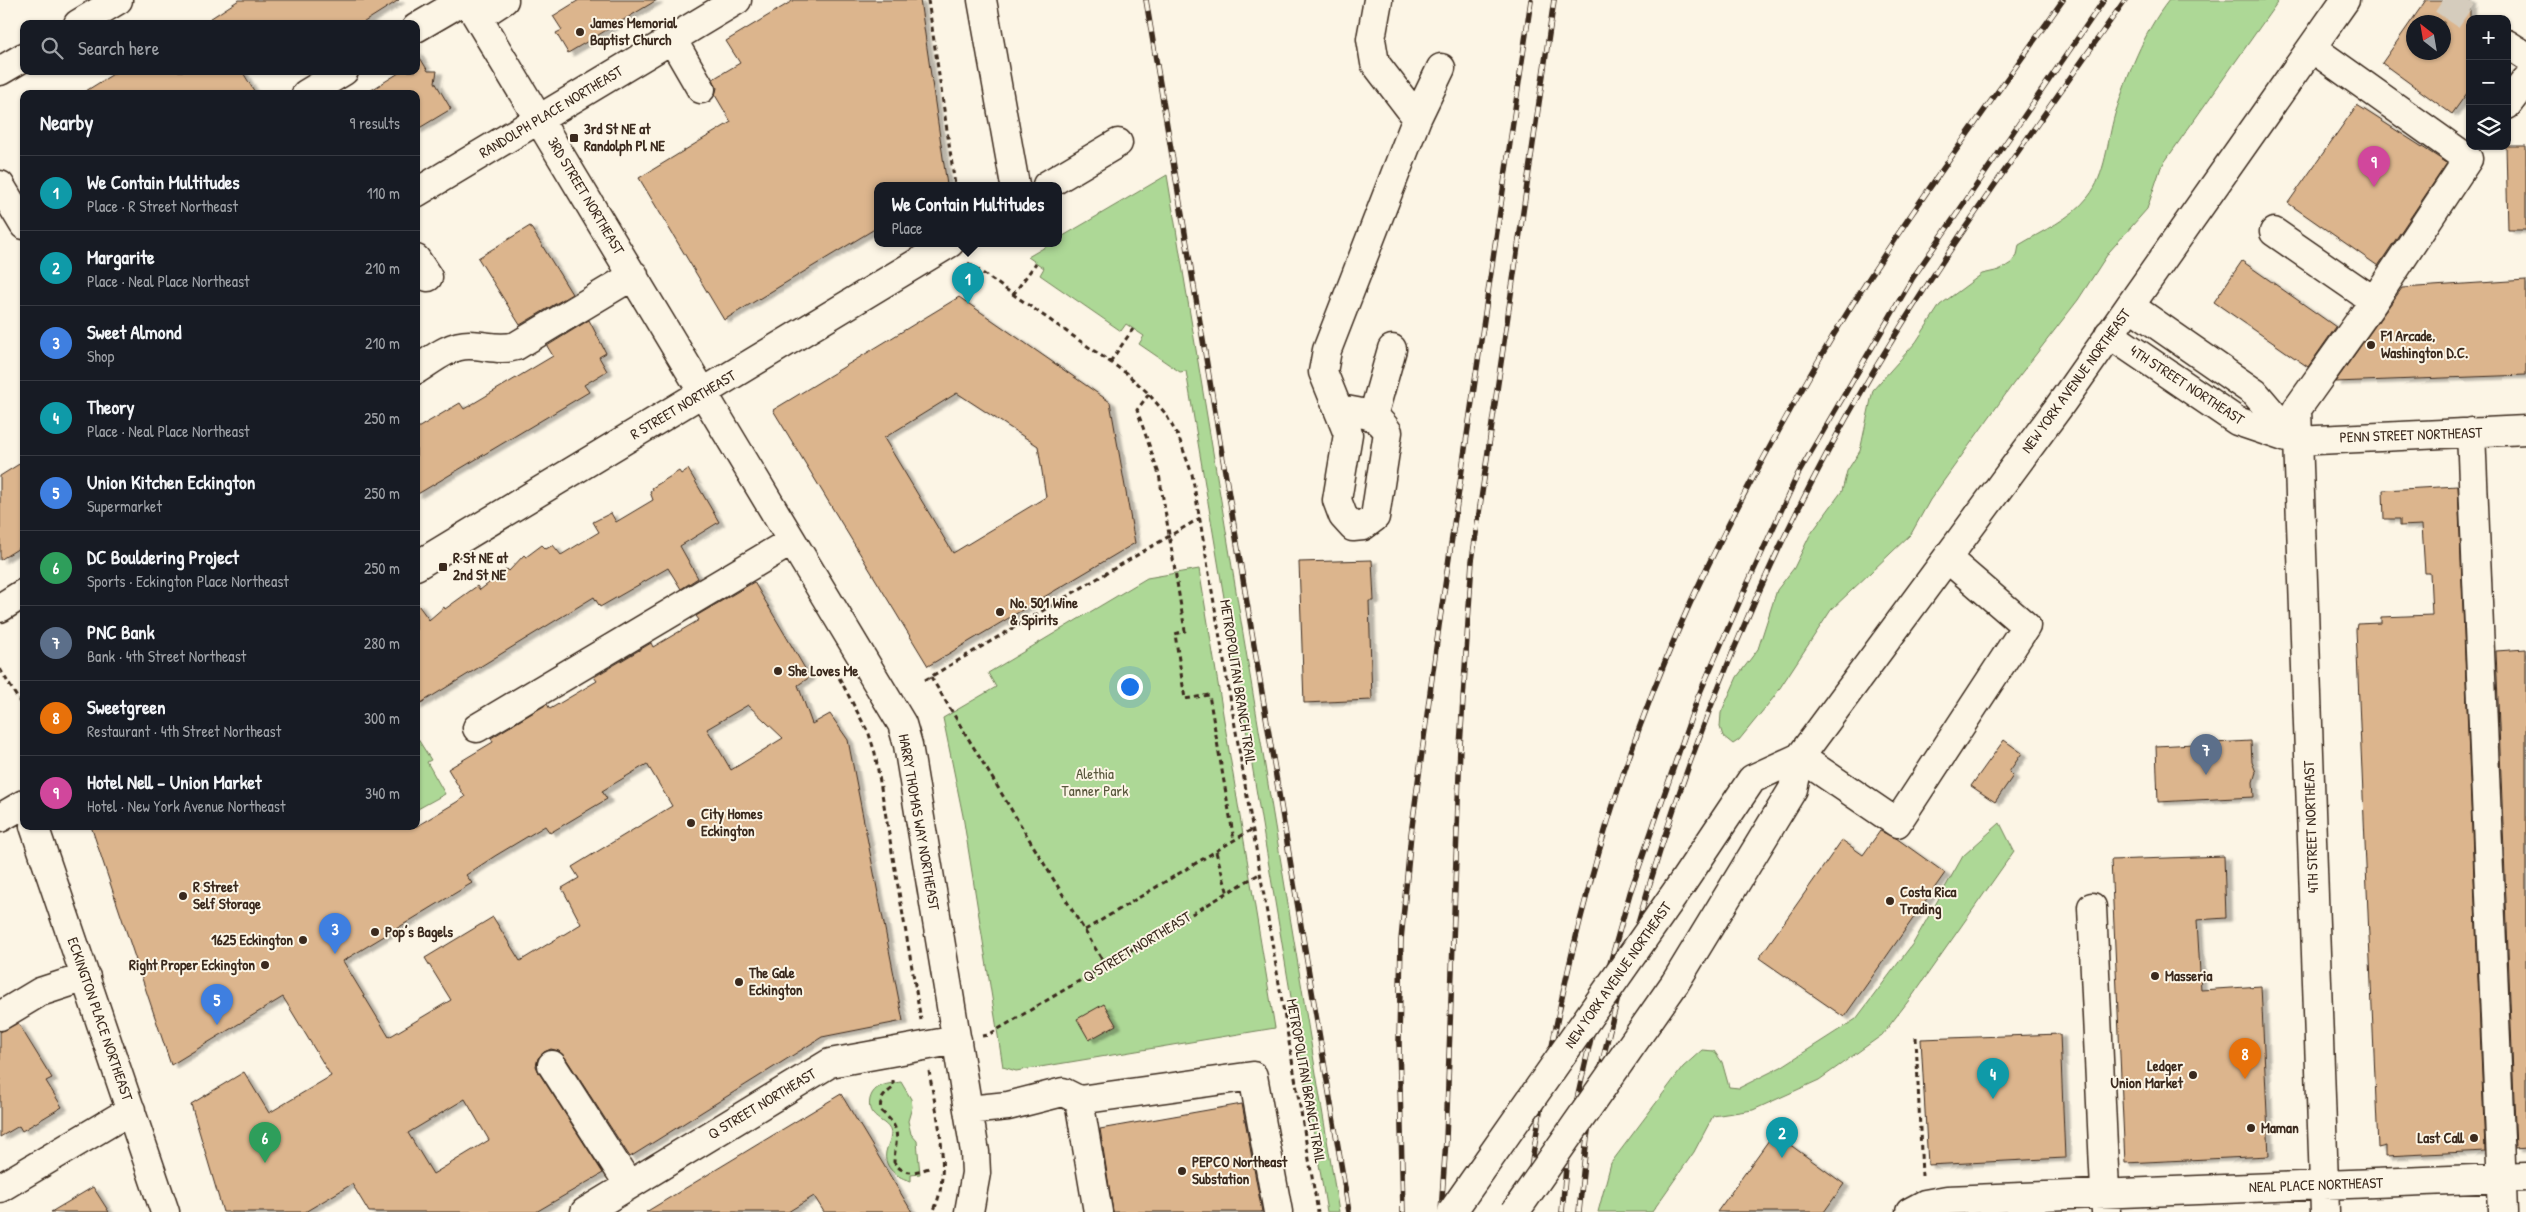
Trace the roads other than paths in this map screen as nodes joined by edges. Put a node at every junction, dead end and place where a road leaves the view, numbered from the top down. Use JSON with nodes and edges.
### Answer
{"nodes":[{"id":1,"x":118,"y":0,"type":"edge"},
{"id":2,"x":504,"y":0,"type":"edge"},
{"id":3,"x":982,"y":0,"type":"edge"},
{"id":4,"x":1378,"y":0,"type":"edge"},
{"id":5,"x":2345,"y":0,"type":"edge"},
{"id":6,"x":730,"y":2,"type":"edge"},
{"id":7,"x":470,"y":6,"type":"edge"},
{"id":8,"x":85,"y":20,"type":"edge"},
{"id":9,"x":420,"y":26,"type":"edge"},
{"id":10,"x":672,"y":39,"type":"junction"},
{"id":11,"x":2511,"y":47,"type":"edge"},
{"id":12,"x":2312,"y":48,"type":"junction"},
{"id":13,"x":2526,"y":56,"type":"edge"},
{"id":14,"x":20,"y":59,"type":"edge"},
{"id":15,"x":1441,"y":68,"type":"dead end"},
{"id":16,"x":0,"y":71,"type":"edge"},
{"id":17,"x":337,"y":75,"type":"edge"},
{"id":18,"x":2526,"y":80,"type":"edge"},
{"id":19,"x":702,"y":89,"type":"dead end"},
{"id":20,"x":313,"y":90,"type":"edge"},
{"id":21,"x":2511,"y":100,"type":"edge"},
{"id":22,"x":1417,"y":118,"type":"junction"},
{"id":23,"x":539,"y":119,"type":"junction"},
{"id":24,"x":1118,"y":143,"type":"dead end"},
{"id":25,"x":2473,"y":152,"type":"edge"},
{"id":26,"x":1014,"y":182,"type":"edge"},
{"id":27,"x":1051,"y":182,"type":"edge"},
{"id":28,"x":0,"y":185,"type":"edge"},
{"id":29,"x":420,"y":191,"type":"edge"},
{"id":30,"x":20,"y":218,"type":"edge"},
{"id":31,"x":2274,"y":232,"type":"dead end"},
{"id":32,"x":958,"y":250,"type":"edge"},
{"id":33,"x":634,"y":275,"type":"junction"},
{"id":34,"x":2374,"y":302,"type":"junction"},
{"id":35,"x":2130,"y":306,"type":"junction"},
{"id":36,"x":2109,"y":334,"type":"junction"},
{"id":37,"x":1392,"y":349,"type":"dead end"},
{"id":38,"x":420,"y":367,"type":"edge"},
{"id":39,"x":704,"y":392,"type":"junction"},
{"id":40,"x":1339,"y":409,"type":"junction"},
{"id":41,"x":1373,"y":416,"type":"junction"},
{"id":42,"x":2526,"y":430,"type":"edge"},
{"id":43,"x":2471,"y":432,"type":"junction"},
{"id":44,"x":2296,"y":441,"type":"junction"},
{"id":45,"x":792,"y":541,"type":"junction"},
{"id":46,"x":1948,"y":559,"type":"junction"},
{"id":47,"x":420,"y":564,"type":"edge"},
{"id":48,"x":20,"y":596,"type":"edge"},
{"id":49,"x":0,"y":608,"type":"edge"},
{"id":50,"x":477,"y":728,"type":"dead end"},
{"id":51,"x":1800,"y":756,"type":"junction"},
{"id":52,"x":20,"y":806,"type":"edge"},
{"id":53,"x":0,"y":818,"type":"edge"},
{"id":54,"x":35,"y":830,"type":"edge"},
{"id":55,"x":2092,"y":907,"type":"dead end"},
{"id":56,"x":86,"y":976,"type":"junction"},
{"id":57,"x":0,"y":1016,"type":"edge"},
{"id":58,"x":957,"y":1040,"type":"junction"},
{"id":59,"x":552,"y":1065,"type":"dead end"},
{"id":60,"x":1079,"y":1100,"type":"junction"},
{"id":61,"x":131,"y":1110,"type":"junction"},
{"id":62,"x":968,"y":1110,"type":"junction"},
{"id":63,"x":2514,"y":1177,"type":"edge"},
{"id":64,"x":630,"y":1185,"type":"junction"},
{"id":65,"x":2324,"y":1185,"type":"junction"},
{"id":66,"x":0,"y":1188,"type":"edge"},
{"id":67,"x":2106,"y":1203,"type":"edge"},
{"id":68,"x":166,"y":1212,"type":"edge"},
{"id":69,"x":585,"y":1212,"type":"edge"},
{"id":70,"x":969,"y":1212,"type":"edge"},
{"id":71,"x":1098,"y":1212,"type":"edge"},
{"id":72,"x":1278,"y":1212,"type":"edge"},
{"id":73,"x":1452,"y":1212,"type":"edge"},
{"id":74,"x":1514,"y":1212,"type":"edge"},
{"id":75,"x":1910,"y":1212,"type":"edge"},
{"id":76,"x":2325,"y":1212,"type":"edge"},
{"id":77,"x":2503,"y":1212,"type":"edge"}],
"edges":[{"from":1,"to":8,"type":"main road"},
{"from":2,"to":7,"type":"main road"},
{"from":3,"to":26,"type":"main road"},
{"from":4,"to":22,"type":"main road"},
{"from":5,"to":12,"type":"main road","name":"NEW YORK AVENUE NORTHEAST"},
{"from":6,"to":10,"type":"main road","name":"RANDOLPH PLACE NORTHEAST"},
{"from":7,"to":9,"type":"main road"},
{"from":7,"to":23,"type":"main road","name":"3RD STREET NORTHEAST"},
{"from":10,"to":19,"type":"main road"},
{"from":10,"to":23,"type":"main road","name":"RANDOLPH PLACE NORTHEAST"},
{"from":11,"to":13,"type":"main road"},
{"from":12,"to":25,"type":"main road"},
{"from":12,"to":35,"type":"main road","name":"NEW YORK AVENUE NORTHEAST"},
{"from":14,"to":16,"type":"main road"},
{"from":15,"to":22,"type":"main road"},
{"from":17,"to":20,"type":"main road"},
{"from":18,"to":21,"type":"main road"},
{"from":22,"to":40,"type":"main road"},
{"from":23,"to":29,"type":"main road","name":"RANDOLPH PLACE NORTHEAST"},
{"from":23,"to":33,"type":"main road","name":"3RD STREET NORTHEAST"},
{"from":24,"to":27,"type":"main road"},
{"from":25,"to":34,"type":"main road"},
{"from":28,"to":30,"type":"main road"},
{"from":31,"to":34,"type":"main road"},
{"from":32,"to":39,"type":"main road","name":"R STREET NORTHEAST"},
{"from":33,"to":38,"type":"main road"},
{"from":33,"to":39,"type":"main road","name":"3RD STREET NORTHEAST"},
{"from":34,"to":44,"type":"main road"},
{"from":35,"to":36,"type":"main road","name":"NEW YORK AVENUE NORTHEAST"},
{"from":35,"to":44,"type":"main road","name":"4TH STREET NORTHEAST"},
{"from":36,"to":44,"type":"main road","name":"4TH STREET NORTHEAST"},
{"from":36,"to":46,"type":"main road","name":"NEW YORK AVENUE NORTHEAST"},
{"from":37,"to":41,"type":"main road"},
{"from":39,"to":45,"type":"main road","name":"HARRY THOMAS WAY NORTHEAST"},
{"from":39,"to":47,"type":"main road","name":"R STREET NORTHEAST"},
{"from":40,"to":41,"type":"main road"},
{"from":40,"to":41,"type":"main road"},
{"from":42,"to":43,"type":"main road","name":"PENN STREET NORTHEAST"},
{"from":43,"to":44,"type":"main road","name":"PENN STREET NORTHEAST"},
{"from":43,"to":63,"type":"main road"},
{"from":44,"to":65,"type":"main road","name":"4TH STREET NORTHEAST"},
{"from":45,"to":50,"type":"main road"},
{"from":45,"to":58,"type":"main road","name":"HARRY THOMAS WAY NORTHEAST"},
{"from":46,"to":51,"type":"main road","name":"NEW YORK AVENUE NORTHEAST"},
{"from":46,"to":51,"type":"main road"},
{"from":48,"to":49,"type":"main road"},
{"from":51,"to":73,"type":"main road","name":"NEW YORK AVENUE NORTHEAST","bridge":true},
{"from":51,"to":74,"type":"main road","name":"NEW YORK AVENUE NORTHEAST","bridge":true},
{"from":52,"to":53,"type":"main road"},
{"from":54,"to":56,"type":"main road","name":"ECKINGTON PLACE NORTHEAST"},
{"from":55,"to":67,"type":"main road"},
{"from":56,"to":57,"type":"main road"},
{"from":56,"to":61,"type":"main road","name":"ECKINGTON PLACE NORTHEAST"},
{"from":58,"to":62,"type":"main road","name":"HARRY THOMAS WAY NORTHEAST"},
{"from":58,"to":64,"type":"main road","name":"Q STREET NORTHEAST"},
{"from":59,"to":64,"type":"main road"},
{"from":60,"to":62,"type":"main road"},
{"from":60,"to":71,"type":"main road"},
{"from":60,"to":72,"type":"main road"},
{"from":61,"to":66,"type":"main road"},
{"from":61,"to":68,"type":"main road","name":"ECKINGTON PLACE NORTHEAST"},
{"from":62,"to":70,"type":"main road","name":"HARRY THOMAS WAY NORTHEAST"},
{"from":63,"to":65,"type":"main road","name":"NEAL PLACE NORTHEAST"},
{"from":63,"to":77,"type":"main road"},
{"from":64,"to":69,"type":"main road","name":"Q STREET NORTHEAST"},
{"from":65,"to":67,"type":"main road","name":"NEAL PLACE NORTHEAST"},
{"from":65,"to":76,"type":"main road","name":"4TH STREET NORTHEAST"},
{"from":67,"to":75,"type":"main road","name":"NEAL PLACE NORTHEAST"}]}
